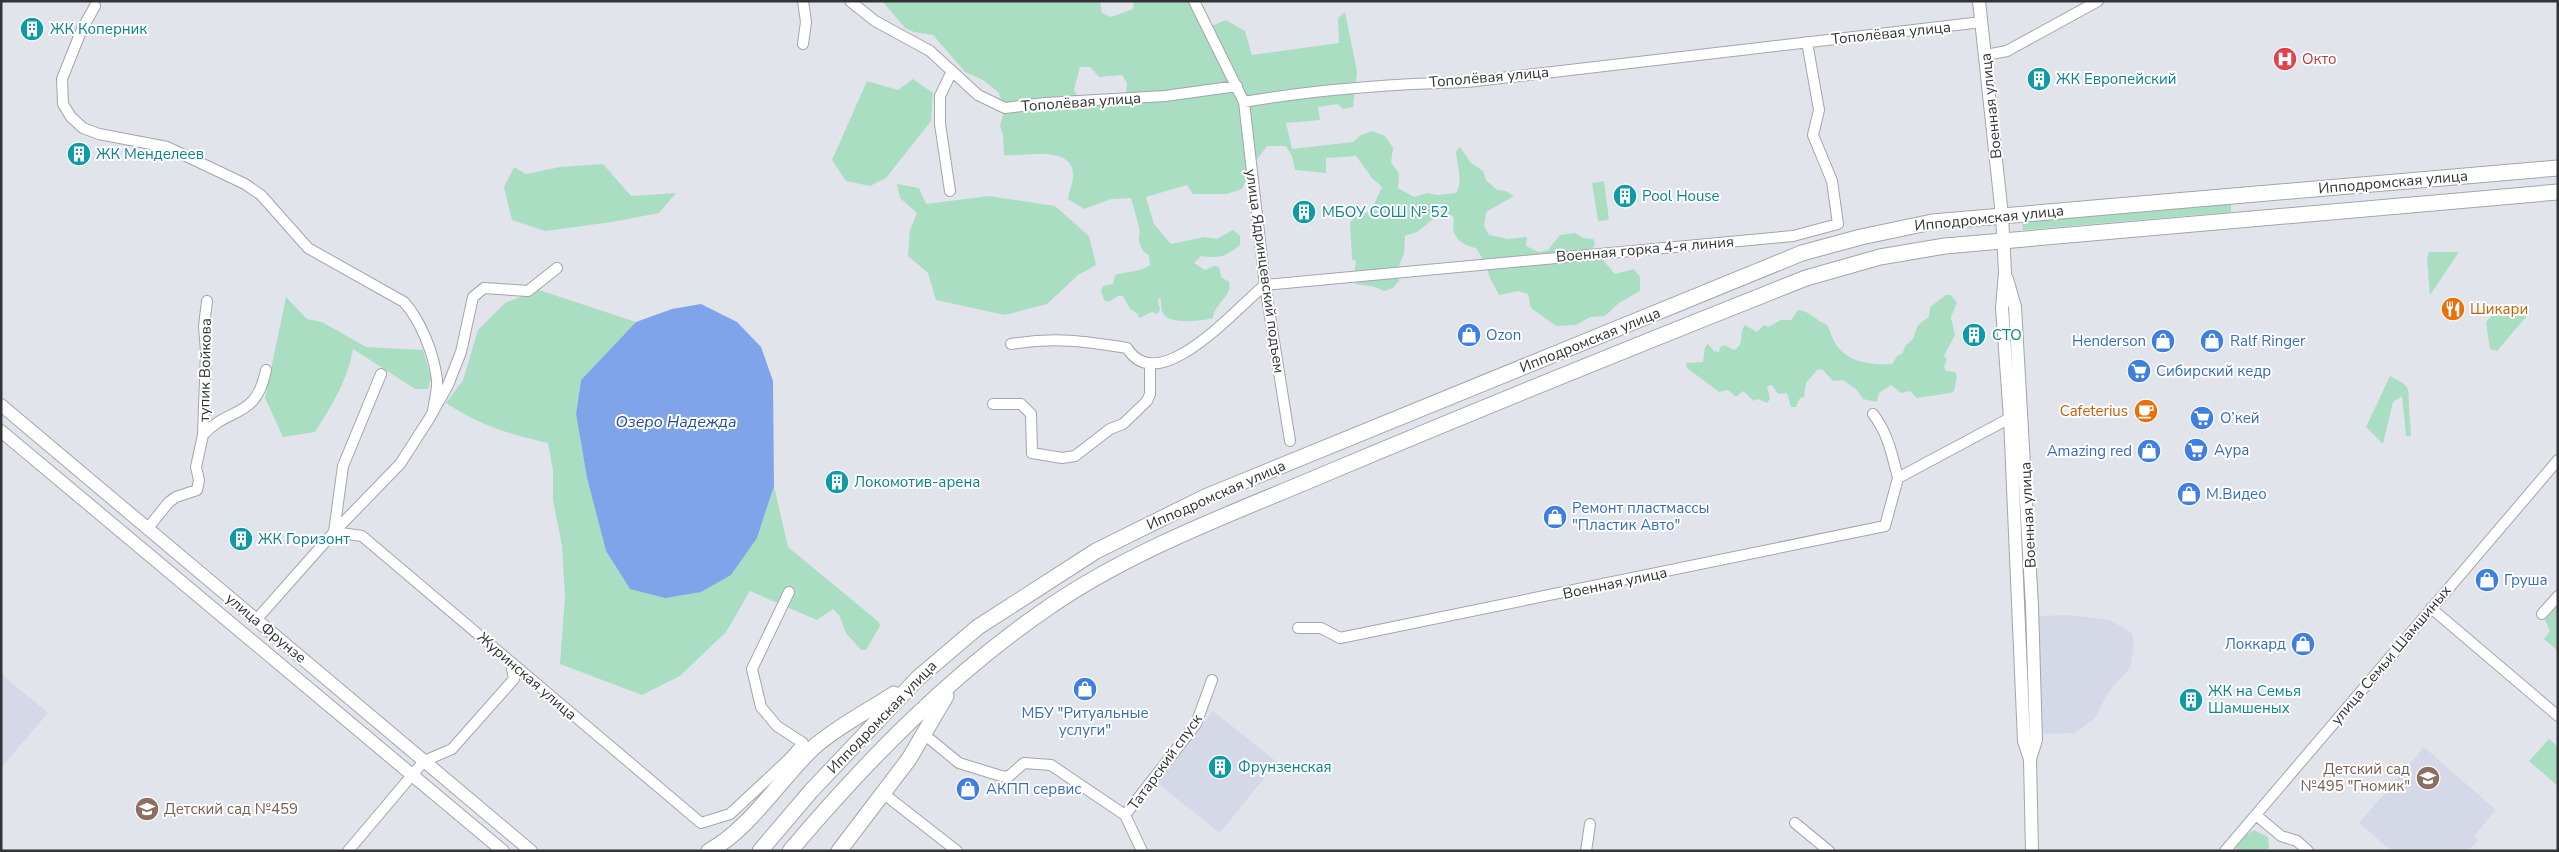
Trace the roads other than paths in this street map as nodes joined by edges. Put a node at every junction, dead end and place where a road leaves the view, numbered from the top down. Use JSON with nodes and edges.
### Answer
{"nodes":[{"id":1,"x":803,"y":1,"type":"edge"},
{"id":2,"x":850,"y":1,"type":"edge"},
{"id":3,"x":1194,"y":1,"type":"edge"},
{"id":4,"x":1979,"y":1,"type":"edge"},
{"id":5,"x":2098,"y":1,"type":"edge"},
{"id":6,"x":96,"y":6,"type":"dead end"},
{"id":7,"x":1982,"y":22,"type":"junction"},
{"id":8,"x":1807,"y":42,"type":"junction"},
{"id":9,"x":803,"y":44,"type":"dead end"},
{"id":10,"x":1986,"y":55,"type":"junction"},
{"id":11,"x":951,"y":72,"type":"junction"},
{"id":12,"x":1237,"y":86,"type":"junction"},
{"id":13,"x":1244,"y":102,"type":"junction"},
{"id":14,"x":2558,"y":168,"type":"edge"},
{"id":15,"x":950,"y":191,"type":"dead end"},
{"id":16,"x":2558,"y":192,"type":"edge"},
{"id":17,"x":2002,"y":216,"type":"junction"},
{"id":18,"x":2003,"y":240,"type":"junction"},
{"id":19,"x":1772,"y":266,"type":"junction"},
{"id":20,"x":557,"y":268,"type":"dead end"},
{"id":21,"x":1265,"y":285,"type":"junction"},
{"id":22,"x":1782,"y":287,"type":"junction"},
{"id":23,"x":207,"y":301,"type":"dead end"},
{"id":24,"x":1011,"y":344,"type":"dead end"},
{"id":25,"x":1150,"y":364,"type":"junction"},
{"id":26,"x":266,"y":370,"type":"dead end"},
{"id":27,"x":381,"y":374,"type":"dead end"},
{"id":28,"x":993,"y":404,"type":"dead end"},
{"id":29,"x":1,"y":405,"type":"edge"},
{"id":30,"x":433,"y":411,"type":"junction"},
{"id":31,"x":1873,"y":414,"type":"dead end"},
{"id":32,"x":2016,"y":417,"type":"junction"},
{"id":33,"x":1,"y":432,"type":"edge"},
{"id":34,"x":203,"y":434,"type":"junction"},
{"id":35,"x":1290,"y":441,"type":"dead end"},
{"id":36,"x":2558,"y":460,"type":"edge"},
{"id":37,"x":1898,"y":478,"type":"junction"},
{"id":38,"x":147,"y":529,"type":"junction"},
{"id":39,"x":334,"y":532,"type":"junction"},
{"id":40,"x":788,"y":592,"type":"dead end"},
{"id":41,"x":2558,"y":596,"type":"edge"},
{"id":42,"x":2431,"y":608,"type":"junction"},
{"id":43,"x":2542,"y":614,"type":"dead end"},
{"id":44,"x":256,"y":620,"type":"junction"},
{"id":45,"x":1298,"y":628,"type":"dead end"},
{"id":46,"x":511,"y":663,"type":"junction"},
{"id":47,"x":962,"y":674,"type":"junction"},
{"id":48,"x":918,"y":678,"type":"junction"},
{"id":49,"x":1212,"y":680,"type":"dead end"},
{"id":50,"x":2558,"y":716,"type":"edge"},
{"id":51,"x":931,"y":740,"type":"dead end"},
{"id":52,"x":424,"y":761,"type":"junction"},
{"id":53,"x":411,"y":776,"type":"junction"},
{"id":54,"x":884,"y":794,"type":"junction"},
{"id":55,"x":1125,"y":815,"type":"junction"},
{"id":56,"x":2256,"y":815,"type":"junction"},
{"id":57,"x":1795,"y":822,"type":"dead end"},
{"id":58,"x":1590,"y":824,"type":"dead end"},
{"id":59,"x":348,"y":851,"type":"edge"},
{"id":60,"x":504,"y":851,"type":"edge"},
{"id":61,"x":531,"y":851,"type":"edge"},
{"id":62,"x":708,"y":851,"type":"edge"},
{"id":63,"x":760,"y":851,"type":"edge"},
{"id":64,"x":790,"y":851,"type":"edge"},
{"id":65,"x":839,"y":851,"type":"edge"},
{"id":66,"x":957,"y":851,"type":"edge"},
{"id":67,"x":1142,"y":851,"type":"edge"},
{"id":68,"x":1586,"y":851,"type":"edge"},
{"id":69,"x":1829,"y":851,"type":"edge"},
{"id":70,"x":2032,"y":851,"type":"edge"},
{"id":71,"x":2225,"y":851,"type":"edge"},
{"id":72,"x":2308,"y":851,"type":"edge"}],
"edges":[{"from":1,"to":9,"type":"street"},
{"from":2,"to":11,"type":"street"},
{"from":3,"to":12,"type":"street"},
{"from":4,"to":7,"type":"main road","name":"Военная улица"},
{"from":5,"to":10,"type":"street"},
{"from":6,"to":30,"type":"street"},
{"from":7,"to":8,"type":"street","name":"Тополёвая улица"},
{"from":7,"to":10,"type":"main road","name":"Военная улица"},
{"from":8,"to":13,"type":"street","name":"Тополёвая улица"},
{"from":8,"to":21,"type":"street","name":"Военная горка 4-я линия"},
{"from":10,"to":17,"type":"main road","name":"Военная улица"},
{"from":11,"to":12,"type":"street","name":"Тополёвая улица"},
{"from":11,"to":15,"type":"street"},
{"from":12,"to":13,"type":"street"},
{"from":13,"to":21,"type":"street","name":"улица Ядринцевский подъем"},
{"from":14,"to":17,"type":"highway","name":"Ипподромская улица"},
{"from":16,"to":18,"type":"highway","name":"Ипподромская улица"},
{"from":17,"to":18,"type":"main road","name":"Военная улица"},
{"from":17,"to":19,"type":"highway","name":"Ипподромская улица"},
{"from":18,"to":22,"type":"highway","name":"Ипподромская улица"},
{"from":18,"to":32,"type":"main road","name":"Военная улица"},
{"from":19,"to":22,"type":"highway"},
{"from":19,"to":48,"type":"highway","name":"Ипподромская улица"},
{"from":20,"to":30,"type":"street"},
{"from":21,"to":25,"type":"street"},
{"from":21,"to":35,"type":"street","name":"улица Ядринцевский подъем"},
{"from":22,"to":47,"type":"highway","name":"Ипподромская улица"},
{"from":23,"to":34,"type":"street","name":"тупик Войкова"},
{"from":24,"to":25,"type":"street"},
{"from":25,"to":28,"type":"street"},
{"from":26,"to":34,"type":"street","name":"тупик Войкова"},
{"from":27,"to":39,"type":"street"},
{"from":29,"to":38,"type":"main road","name":"улица Фрунзе"},
{"from":30,"to":39,"type":"street"},
{"from":31,"to":37,"type":"street"},
{"from":32,"to":37,"type":"street"},
{"from":32,"to":70,"type":"main road","name":"Военная улица"},
{"from":33,"to":53,"type":"main road","name":"улица Фрунзе"},
{"from":34,"to":38,"type":"street"},
{"from":36,"to":42,"type":"street","name":"улица Семьи Шамшиных"},
{"from":37,"to":45,"type":"street","name":"Военная улица"},
{"from":38,"to":44,"type":"main road","name":"улица Фрунзе"},
{"from":39,"to":44,"type":"street"},
{"from":39,"to":46,"type":"street","name":"Журинская улица"},
{"from":40,"to":46,"type":"street","name":"Журинская улица"},
{"from":41,"to":43,"type":"street"},
{"from":42,"to":50,"type":"street"},
{"from":42,"to":56,"type":"street","name":"улица Семьи Шамшиных"},
{"from":44,"to":52,"type":"main road","name":"улица Фрунзе"},
{"from":46,"to":52,"type":"street"},
{"from":47,"to":54,"type":"highway"},
{"from":47,"to":64,"type":"highway","name":"Ипподромская улица"},
{"from":48,"to":62,"type":"highway"},
{"from":48,"to":63,"type":"highway","name":"Ипподромская улица"},
{"from":49,"to":55,"type":"street","name":"Татарский спуск"},
{"from":51,"to":55,"type":"street"},
{"from":52,"to":53,"type":"street"},
{"from":52,"to":61,"type":"main road","name":"улица Фрунзе"},
{"from":53,"to":59,"type":"street"},
{"from":53,"to":60,"type":"main road","name":"улица Фрунзе"},
{"from":54,"to":65,"type":"highway"},
{"from":54,"to":66,"type":"street"},
{"from":55,"to":67,"type":"street"},
{"from":56,"to":71,"type":"street","name":"улица Семьи Шамшиных"},
{"from":56,"to":72,"type":"street"},
{"from":57,"to":69,"type":"street"},
{"from":58,"to":68,"type":"street"}]}
